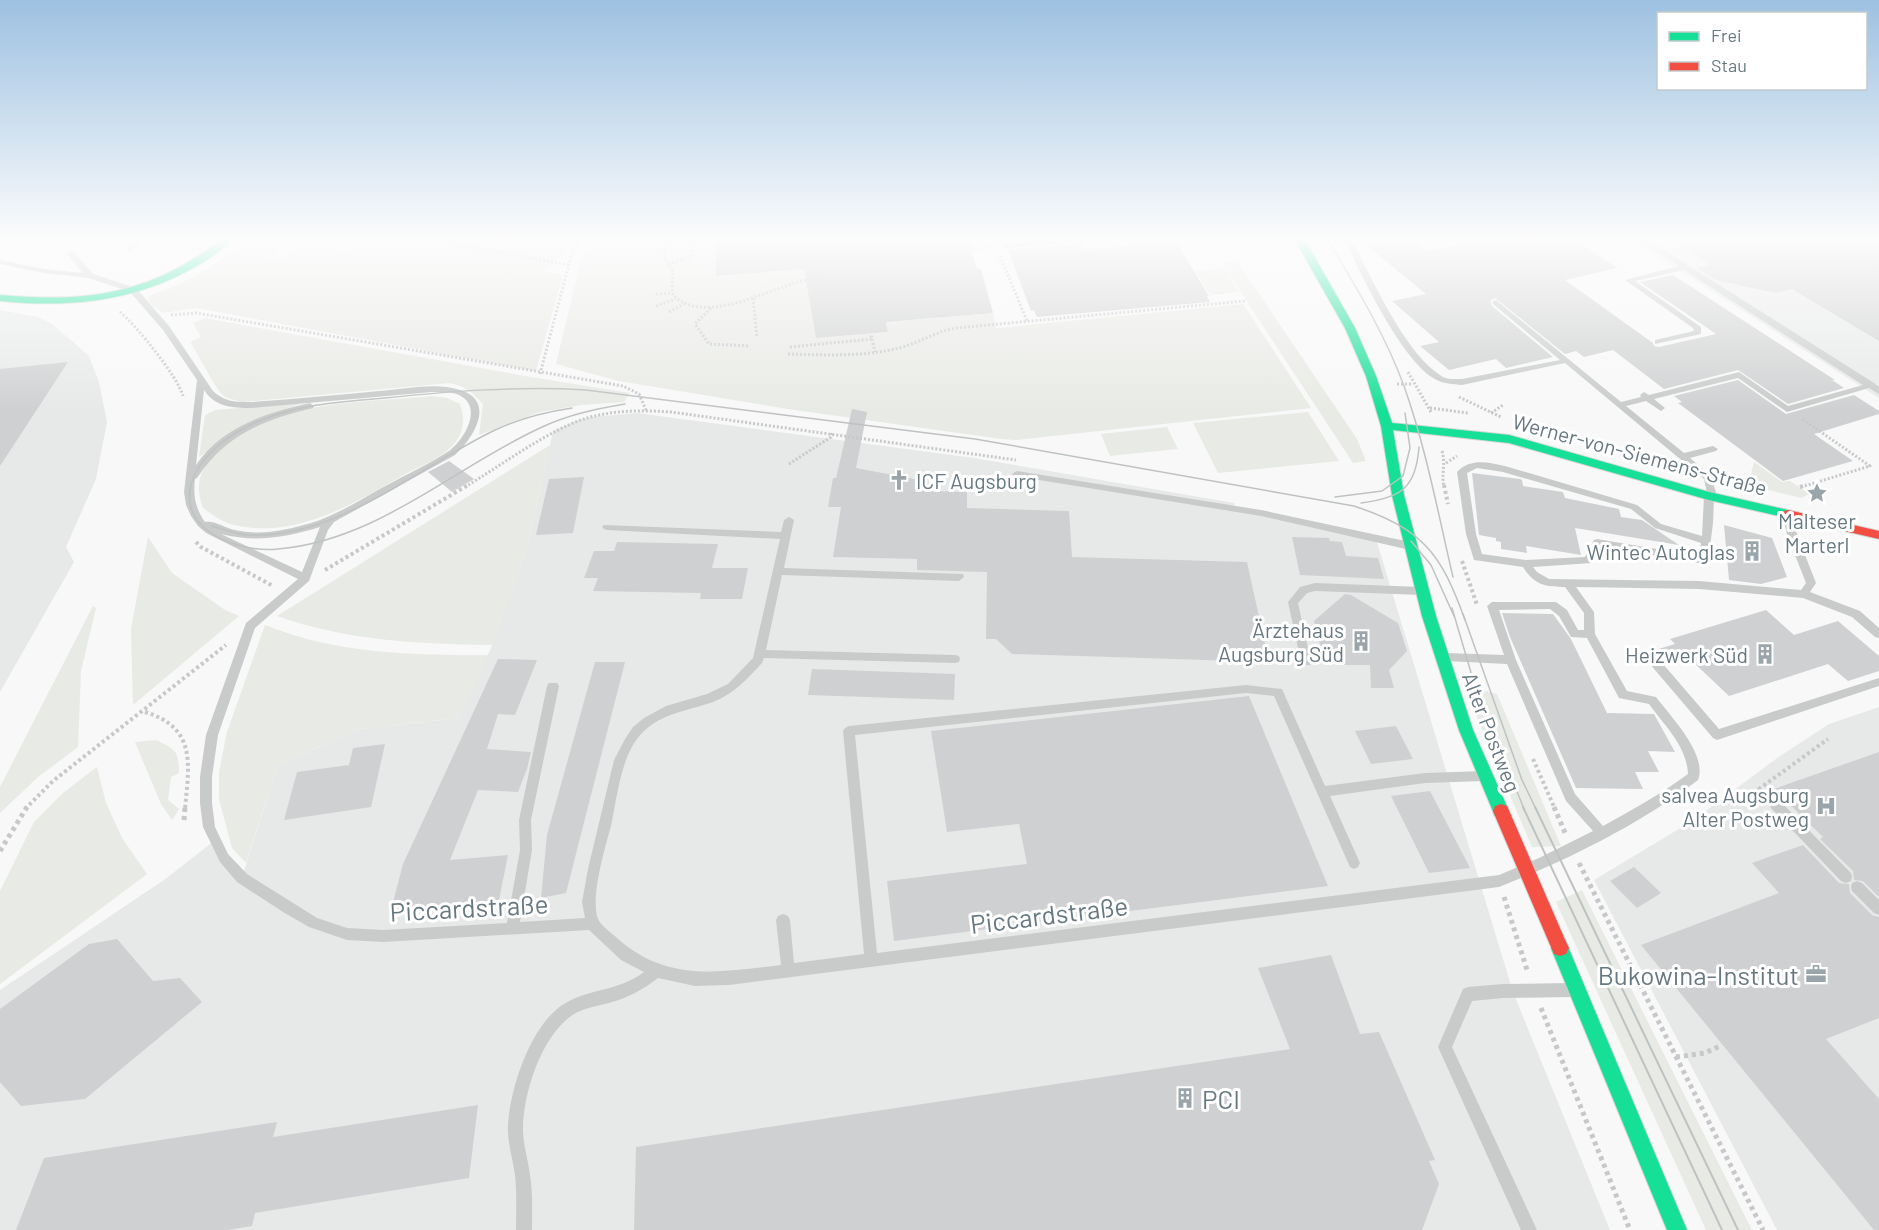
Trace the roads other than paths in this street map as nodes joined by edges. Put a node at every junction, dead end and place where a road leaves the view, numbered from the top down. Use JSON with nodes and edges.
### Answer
{"nodes":[{"id":1,"x":95,"y":297,"type":"edge"},
{"id":2,"x":140,"y":297,"type":"edge"},
{"id":3,"x":1333,"y":297,"type":"edge"},
{"id":4,"x":1380,"y":297,"type":"edge"},
{"id":5,"x":1654,"y":297,"type":"edge"},
{"id":6,"x":1734,"y":297,"type":"edge"},
{"id":7,"x":0,"y":298,"type":"edge"},
{"id":8,"x":1496,"y":302,"type":"dead end"},
{"id":9,"x":1658,"y":342,"type":"dead end"},
{"id":10,"x":1565,"y":361,"type":"junction"},
{"id":11,"x":201,"y":378,"type":"junction"},
{"id":12,"x":1871,"y":385,"type":"junction"},
{"id":13,"x":1879,"y":391,"type":"edge"},
{"id":14,"x":1644,"y":395,"type":"junction"},
{"id":15,"x":339,"y":397,"type":"junction"},
{"id":16,"x":1660,"y":408,"type":"dead end"},
{"id":17,"x":1621,"y":409,"type":"junction"},
{"id":18,"x":1387,"y":426,"type":"junction"},
{"id":19,"x":1713,"y":449,"type":"dead end"},
{"id":20,"x":1682,"y":457,"type":"junction"},
{"id":21,"x":1017,"y":474,"type":"dead end"},
{"id":22,"x":191,"y":484,"type":"junction"},
{"id":23,"x":1710,"y":496,"type":"junction"},
{"id":24,"x":190,"y":501,"type":"junction"},
{"id":25,"x":1787,"y":516,"type":"junction"},
{"id":26,"x":331,"y":520,"type":"junction"},
{"id":27,"x":789,"y":520,"type":"dead end"},
{"id":28,"x":607,"y":527,"type":"dead end"},
{"id":29,"x":784,"y":536,"type":"junction"},
{"id":30,"x":1879,"y":536,"type":"edge"},
{"id":31,"x":1706,"y":541,"type":"junction"},
{"id":32,"x":1410,"y":546,"type":"junction"},
{"id":33,"x":1526,"y":564,"type":"junction"},
{"id":34,"x":778,"y":575,"type":"junction"},
{"id":35,"x":959,"y":577,"type":"dead end"},
{"id":36,"x":305,"y":578,"type":"junction"},
{"id":37,"x":1567,"y":582,"type":"junction"},
{"id":38,"x":1422,"y":591,"type":"junction"},
{"id":39,"x":1804,"y":594,"type":"junction"},
{"id":40,"x":1590,"y":634,"type":"junction"},
{"id":41,"x":1879,"y":634,"type":"edge"},
{"id":42,"x":761,"y":654,"type":"junction"},
{"id":43,"x":1441,"y":657,"type":"junction"},
{"id":44,"x":955,"y":659,"type":"dead end"},
{"id":45,"x":1511,"y":660,"type":"junction"},
{"id":46,"x":1653,"y":660,"type":"dead end"},
{"id":47,"x":1306,"y":662,"type":"dead end"},
{"id":48,"x":1879,"y":682,"type":"edge"},
{"id":49,"x":553,"y":686,"type":"dead end"},
{"id":50,"x":1485,"y":776,"type":"junction"},
{"id":51,"x":1322,"y":792,"type":"junction"},
{"id":52,"x":1775,"y":804,"type":"road end"},
{"id":53,"x":1602,"y":833,"type":"junction"},
{"id":54,"x":1354,"y":862,"type":"dead end"},
{"id":55,"x":1527,"y":871,"type":"junction"},
{"id":56,"x":1846,"y":877,"type":"dead end"},
{"id":57,"x":1857,"y":887,"type":"dead end"},
{"id":58,"x":1879,"y":909,"type":"edge"},
{"id":59,"x":783,"y":920,"type":"dead end"},
{"id":60,"x":592,"y":924,"type":"junction"},
{"id":61,"x":512,"y":929,"type":"junction"},
{"id":62,"x":871,"y":961,"type":"junction"},
{"id":63,"x":656,"y":971,"type":"junction"},
{"id":64,"x":788,"y":971,"type":"junction"},
{"id":65,"x":1578,"y":990,"type":"junction"},
{"id":66,"x":524,"y":1230,"type":"edge"},
{"id":67,"x":1529,"y":1230,"type":"edge"},
{"id":68,"x":1677,"y":1230,"type":"edge"}],
"edges":[{"from":1,"to":7,"type":"street"},
{"from":2,"to":11,"type":"lane"},
{"from":3,"to":18,"type":"street","name":"Alter Postweg"},
{"from":4,"to":10,"type":"lane"},
{"from":5,"to":9,"type":"lane"},
{"from":6,"to":12,"type":"lane"},
{"from":8,"to":10,"type":"lane"},
{"from":10,"to":17,"type":"lane"},
{"from":11,"to":15,"type":"lane"},
{"from":11,"to":22,"type":"lane"},
{"from":12,"to":13,"type":"lane"},
{"from":12,"to":14,"type":"lane"},
{"from":14,"to":16,"type":"lane"},
{"from":14,"to":17,"type":"lane"},
{"from":15,"to":22,"type":"lane"},
{"from":15,"to":26,"type":"lane"},
{"from":17,"to":20,"type":"lane"},
{"from":18,"to":23,"type":"street","name":"Werner-von-Siemens-Straße"},
{"from":18,"to":32,"type":"street","name":"Alter Postweg"},
{"from":19,"to":20,"type":"lane"},
{"from":20,"to":23,"type":"lane"},
{"from":21,"to":32,"type":"lane"},
{"from":22,"to":24,"type":"lane"},
{"from":23,"to":25,"type":"street","name":"Werner-von-Siemens-Straße"},
{"from":23,"to":31,"type":"lane"},
{"from":24,"to":26,"type":"lane"},
{"from":24,"to":36,"type":"lane"},
{"from":25,"to":30,"type":"street","name":"Werner-von-Siemens-Straße"},
{"from":25,"to":39,"type":"lane"},
{"from":26,"to":36,"type":"lane"},
{"from":27,"to":29,"type":"lane"},
{"from":28,"to":29,"type":"lane"},
{"from":29,"to":34,"type":"lane"},
{"from":31,"to":33,"type":"lane"},
{"from":31,"to":33,"type":"lane"},
{"from":32,"to":38,"type":"street","name":"Alter Postweg"},
{"from":33,"to":37,"type":"lane"},
{"from":34,"to":35,"type":"lane"},
{"from":34,"to":42,"type":"lane"},
{"from":36,"to":61,"type":"lane","name":"Piccardstraße"},
{"from":37,"to":39,"type":"lane"},
{"from":37,"to":40,"type":"lane"},
{"from":38,"to":43,"type":"street","name":"Alter Postweg"},
{"from":38,"to":47,"type":"lane"},
{"from":39,"to":41,"type":"lane"},
{"from":40,"to":45,"type":"lane"},
{"from":40,"to":53,"type":"lane","name":"Piccardstraße"},
{"from":42,"to":44,"type":"lane"},
{"from":42,"to":60,"type":"lane"},
{"from":43,"to":45,"type":"lane"},
{"from":43,"to":50,"type":"street","name":"Alter Postweg"},
{"from":45,"to":53,"type":"lane"},
{"from":46,"to":48,"type":"lane"},
{"from":49,"to":61,"type":"lane"},
{"from":50,"to":51,"type":"lane"},
{"from":50,"to":55,"type":"street","name":"Alter Postweg"},
{"from":51,"to":54,"type":"lane"},
{"from":51,"to":62,"type":"lane"},
{"from":52,"to":56,"type":"lane"},
{"from":53,"to":55,"type":"lane","name":"Piccardstraße"},
{"from":55,"to":62,"type":"lane","name":"Piccardstraße"},
{"from":55,"to":65,"type":"street","name":"Alter Postweg"},
{"from":57,"to":58,"type":"lane"},
{"from":59,"to":64,"type":"lane"},
{"from":60,"to":61,"type":"lane","name":"Piccardstraße"},
{"from":60,"to":63,"type":"lane","name":"Piccardstraße"},
{"from":62,"to":64,"type":"lane","name":"Piccardstraße"},
{"from":63,"to":64,"type":"lane","name":"Piccardstraße"},
{"from":63,"to":66,"type":"lane"},
{"from":65,"to":67,"type":"lane"},
{"from":65,"to":68,"type":"street","name":"Alter Postweg"}]}
